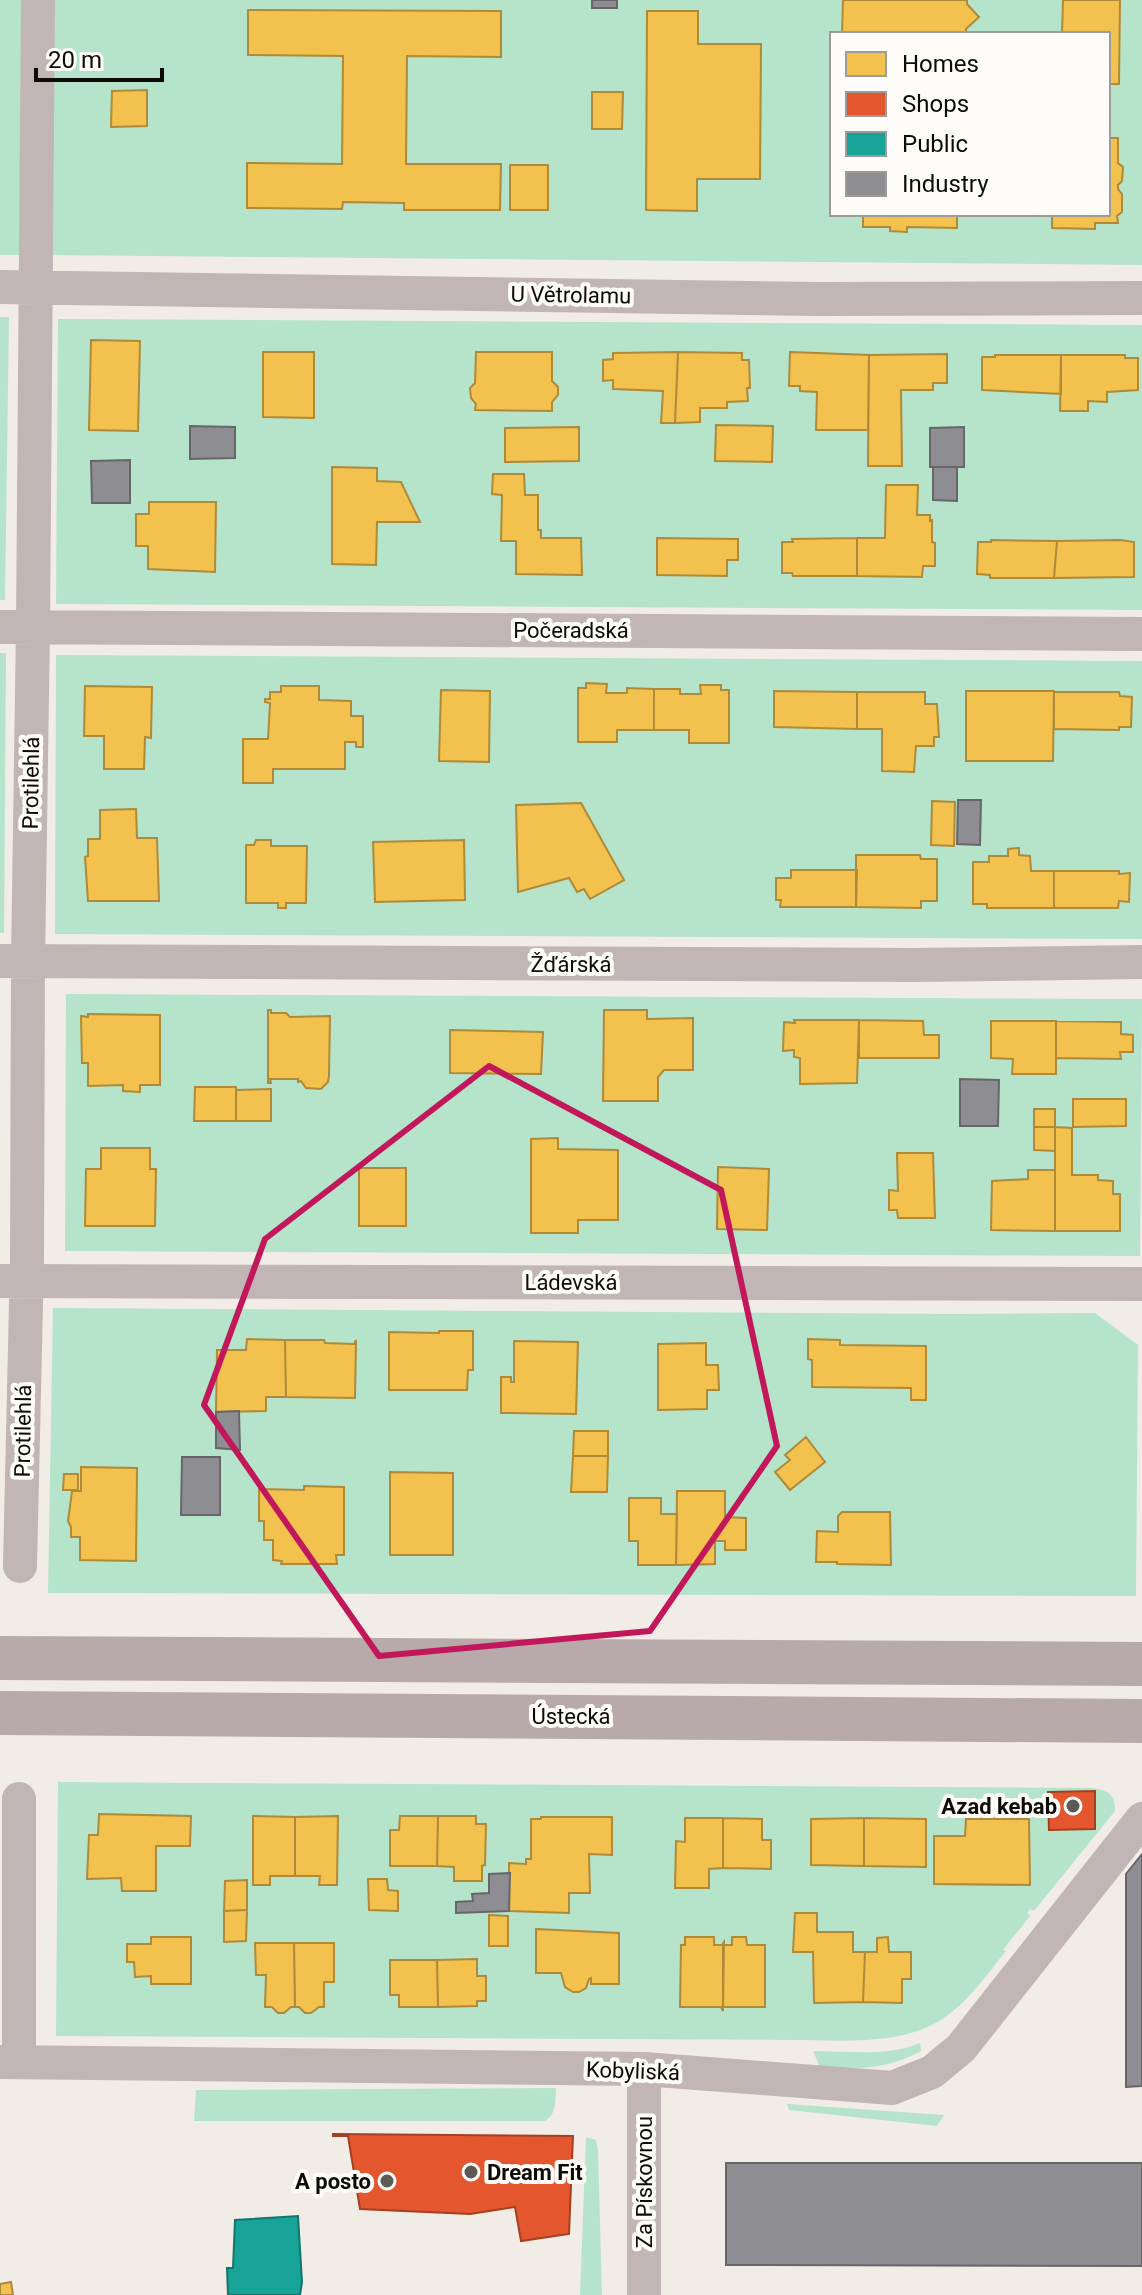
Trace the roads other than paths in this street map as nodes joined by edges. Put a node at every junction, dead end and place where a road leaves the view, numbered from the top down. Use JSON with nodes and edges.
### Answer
{"nodes":[{"id":1,"x":38,"y":0,"type":"edge"},
{"id":2,"x":0,"y":287,"type":"edge"},
{"id":3,"x":37,"y":287,"type":"junction"},
{"id":4,"x":1142,"y":298,"type":"edge"},
{"id":5,"x":17,"y":627,"type":"edge"},
{"id":6,"x":1142,"y":634,"type":"edge"},
{"id":7,"x":14,"y":961,"type":"edge"},
{"id":8,"x":1142,"y":962,"type":"edge"},
{"id":9,"x":13,"y":1281,"type":"edge"},
{"id":10,"x":1142,"y":1284,"type":"edge"},
{"id":11,"x":20,"y":1566,"type":"dead end"},
{"id":12,"x":0,"y":1658,"type":"edge"},
{"id":13,"x":1142,"y":1664,"type":"edge"},
{"id":14,"x":0,"y":1713,"type":"edge"},
{"id":15,"x":1142,"y":1721,"type":"edge"},
{"id":16,"x":19,"y":1799,"type":"dead end"},
{"id":17,"x":1142,"y":1819,"type":"edge"},
{"id":18,"x":10,"y":2062,"type":"edge"},
{"id":19,"x":644,"y":2069,"type":"junction"},
{"id":20,"x":644,"y":2295,"type":"edge"}],
"edges":[{"from":1,"to":3,"type":"street","name":"Protilehlá"},
{"from":2,"to":3,"type":"street","name":"U Větrolamu"},
{"from":3,"to":4,"type":"street","name":"U Větrolamu"},
{"from":3,"to":5,"type":"street","name":"Protilehlá"},
{"from":5,"to":6,"type":"street","name":"Počeradská"},
{"from":5,"to":7,"type":"street","name":"Protilehlá"},
{"from":7,"to":8,"type":"street","name":"Žďárská"},
{"from":7,"to":9,"type":"street","name":"Protilehlá"},
{"from":9,"to":10,"type":"street","name":"Ládevská"},
{"from":9,"to":11,"type":"street","name":"Protilehlá"},
{"from":12,"to":13,"type":"main road"},
{"from":14,"to":15,"type":"main road","name":"Ústecká"},
{"from":16,"to":18,"type":"street"},
{"from":17,"to":19,"type":"street","name":"Kobyliská"},
{"from":18,"to":19,"type":"street","name":"Kobyliská"},
{"from":19,"to":20,"type":"street","name":"Za Pískovnou"}]}
